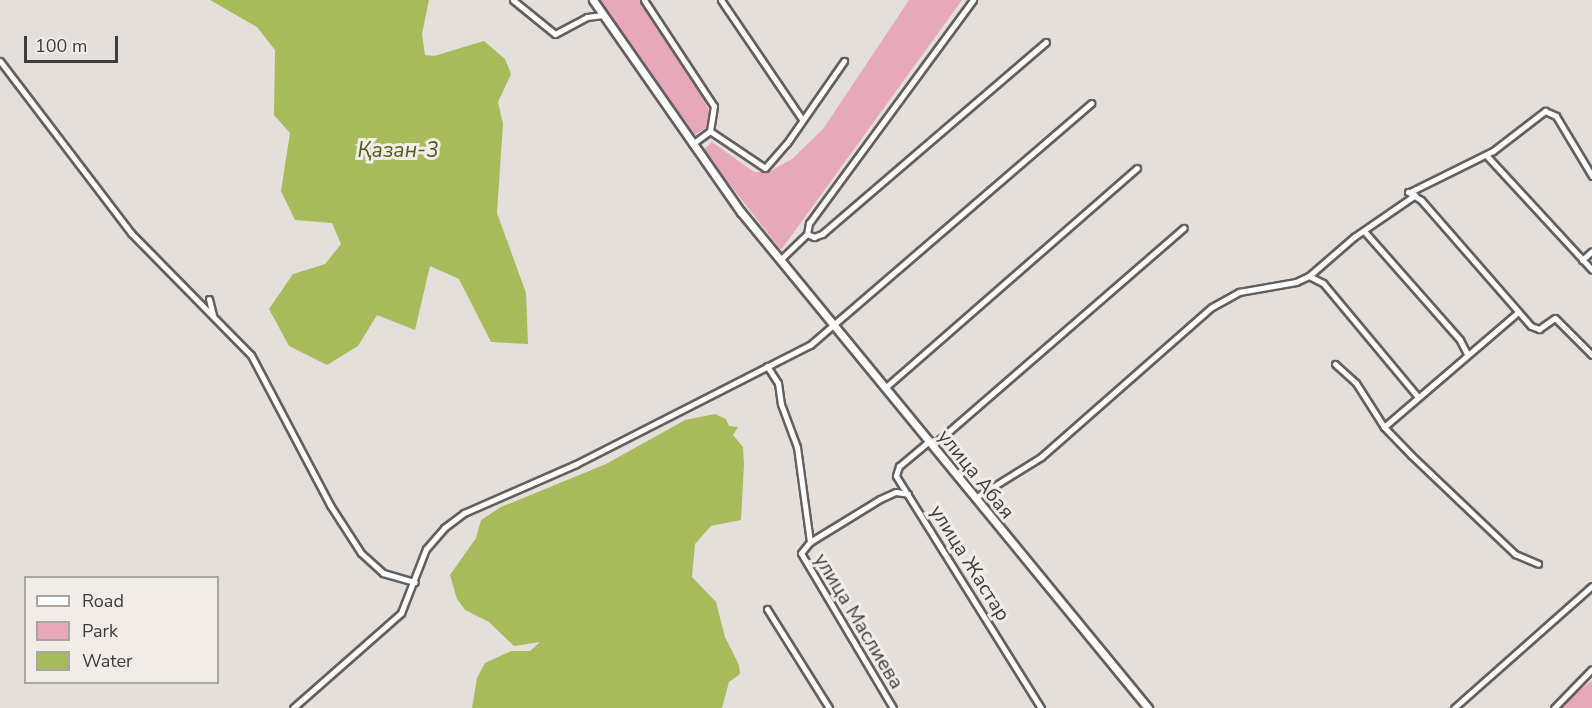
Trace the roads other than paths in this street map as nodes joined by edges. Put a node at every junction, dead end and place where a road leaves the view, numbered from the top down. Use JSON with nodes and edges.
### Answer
{"nodes":[{"id":1,"x":513,"y":0,"type":"edge"},
{"id":2,"x":593,"y":0,"type":"edge"},
{"id":3,"x":644,"y":0,"type":"edge"},
{"id":4,"x":721,"y":0,"type":"edge"},
{"id":5,"x":973,"y":0,"type":"edge"},
{"id":6,"x":603,"y":15,"type":"junction"},
{"id":7,"x":1046,"y":42,"type":"dead end"},
{"id":8,"x":844,"y":61,"type":"dead end"},
{"id":9,"x":0,"y":62,"type":"edge"},
{"id":10,"x":1091,"y":103,"type":"dead end"},
{"id":11,"x":802,"y":119,"type":"junction"},
{"id":12,"x":710,"y":131,"type":"junction"},
{"id":13,"x":692,"y":144,"type":"junction"},
{"id":14,"x":1486,"y":155,"type":"junction"},
{"id":15,"x":1137,"y":168,"type":"dead end"},
{"id":16,"x":1592,"y":176,"type":"edge"},
{"id":17,"x":1414,"y":195,"type":"junction"},
{"id":18,"x":1184,"y":228,"type":"dead end"},
{"id":19,"x":1364,"y":231,"type":"junction"},
{"id":20,"x":807,"y":234,"type":"junction"},
{"id":21,"x":1592,"y":251,"type":"edge"},
{"id":22,"x":780,"y":260,"type":"junction"},
{"id":23,"x":1582,"y":260,"type":"junction"},
{"id":24,"x":1592,"y":270,"type":"edge"},
{"id":25,"x":1309,"y":276,"type":"junction"},
{"id":26,"x":209,"y":299,"type":"dead end"},
{"id":27,"x":1518,"y":312,"type":"junction"},
{"id":28,"x":213,"y":315,"type":"junction"},
{"id":29,"x":835,"y":327,"type":"junction"},
{"id":30,"x":1467,"y":354,"type":"junction"},
{"id":31,"x":1592,"y":355,"type":"edge"},
{"id":32,"x":1335,"y":364,"type":"dead end"},
{"id":33,"x":767,"y":366,"type":"junction"},
{"id":34,"x":886,"y":387,"type":"junction"},
{"id":35,"x":1418,"y":397,"type":"junction"},
{"id":36,"x":1384,"y":427,"type":"junction"},
{"id":37,"x":930,"y":444,"type":"junction"},
{"id":38,"x":909,"y":495,"type":"junction"},
{"id":39,"x":973,"y":499,"type":"junction"},
{"id":40,"x":810,"y":542,"type":"junction"},
{"id":41,"x":1538,"y":564,"type":"dead end"},
{"id":42,"x":414,"y":582,"type":"junction"},
{"id":43,"x":1592,"y":586,"type":"edge"},
{"id":44,"x":767,"y":609,"type":"dead end"},
{"id":45,"x":1592,"y":669,"type":"edge"},
{"id":46,"x":293,"y":708,"type":"edge"},
{"id":47,"x":829,"y":708,"type":"edge"},
{"id":48,"x":893,"y":708,"type":"edge"},
{"id":49,"x":1041,"y":708,"type":"edge"},
{"id":50,"x":1148,"y":708,"type":"edge"},
{"id":51,"x":1454,"y":708,"type":"edge"},
{"id":52,"x":1554,"y":708,"type":"edge"}],
"edges":[{"from":1,"to":6,"type":"street"},
{"from":2,"to":6,"type":"main road","name":"улица Абая"},
{"from":3,"to":12,"type":"street"},
{"from":4,"to":11,"type":"street"},
{"from":5,"to":20,"type":"street"},
{"from":6,"to":13,"type":"main road","name":"улица Абая"},
{"from":7,"to":20,"type":"street"},
{"from":8,"to":11,"type":"street"},
{"from":9,"to":28,"type":"street"},
{"from":10,"to":29,"type":"street"},
{"from":11,"to":12,"type":"street"},
{"from":12,"to":13,"type":"street"},
{"from":13,"to":22,"type":"main road","name":"улица Абая"},
{"from":14,"to":16,"type":"street"},
{"from":14,"to":17,"type":"street"},
{"from":14,"to":23,"type":"street"},
{"from":15,"to":34,"type":"street"},
{"from":17,"to":19,"type":"street"},
{"from":17,"to":27,"type":"street"},
{"from":18,"to":37,"type":"street"},
{"from":19,"to":25,"type":"street"},
{"from":19,"to":30,"type":"street"},
{"from":20,"to":22,"type":"street"},
{"from":21,"to":23,"type":"street"},
{"from":22,"to":29,"type":"main road","name":"улица Абая"},
{"from":23,"to":24,"type":"street"},
{"from":25,"to":35,"type":"street"},
{"from":25,"to":39,"type":"street"},
{"from":26,"to":28,"type":"street"},
{"from":27,"to":30,"type":"street"},
{"from":27,"to":31,"type":"street"},
{"from":28,"to":42,"type":"street"},
{"from":29,"to":33,"type":"street"},
{"from":29,"to":34,"type":"main road","name":"улица Абая"},
{"from":30,"to":35,"type":"street"},
{"from":32,"to":36,"type":"street"},
{"from":33,"to":40,"type":"street"},
{"from":33,"to":42,"type":"street"},
{"from":34,"to":37,"type":"main road","name":"улица Абая"},
{"from":35,"to":36,"type":"street"},
{"from":36,"to":41,"type":"street"},
{"from":37,"to":38,"type":"street","name":"улица Жастар"},
{"from":37,"to":39,"type":"main road","name":"улица Абая"},
{"from":38,"to":40,"type":"street"},
{"from":38,"to":49,"type":"street","name":"улица Жастар"},
{"from":39,"to":50,"type":"main road","name":"улица Абая"},
{"from":40,"to":48,"type":"street","name":"улица Маслиева"},
{"from":42,"to":46,"type":"street"},
{"from":43,"to":51,"type":"street"},
{"from":44,"to":47,"type":"street"},
{"from":45,"to":52,"type":"street"}]}
